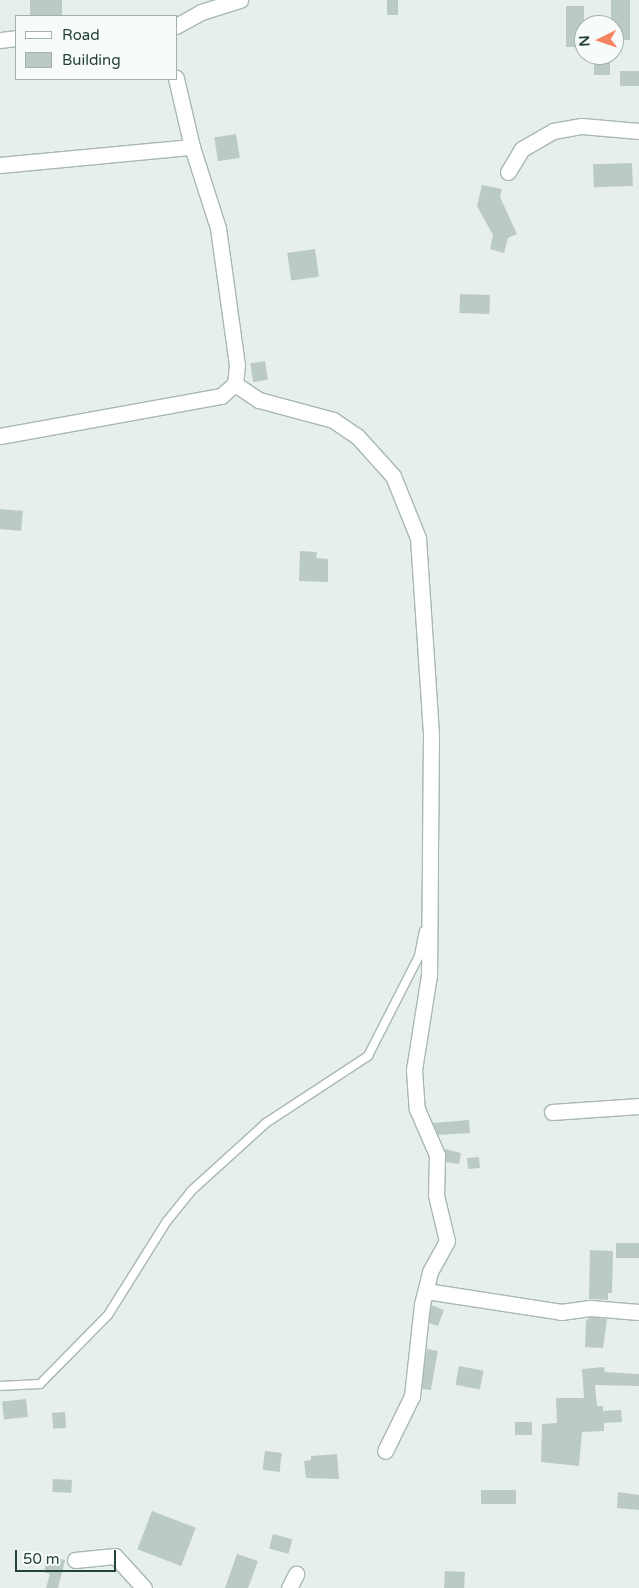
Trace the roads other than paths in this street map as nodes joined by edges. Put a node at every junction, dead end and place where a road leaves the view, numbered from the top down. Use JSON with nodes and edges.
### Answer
{"nodes":[{"id":1,"x":240,"y":0,"type":"edge"},
{"id":2,"x":178,"y":25,"type":"edge"},
{"id":3,"x":15,"y":38,"type":"edge"},
{"id":4,"x":0,"y":40,"type":"edge"},
{"id":5,"x":176,"y":80,"type":"edge"},
{"id":6,"x":639,"y":131,"type":"edge"},
{"id":7,"x":192,"y":146,"type":"junction"},
{"id":8,"x":0,"y":165,"type":"edge"},
{"id":9,"x":508,"y":172,"type":"dead end"},
{"id":10,"x":235,"y":384,"type":"junction"},
{"id":11,"x":0,"y":436,"type":"edge"},
{"id":12,"x":426,"y":917,"type":"junction"},
{"id":13,"x":639,"y":1106,"type":"edge"},
{"id":14,"x":552,"y":1112,"type":"dead end"},
{"id":15,"x":426,"y":1291,"type":"junction"},
{"id":16,"x":639,"y":1312,"type":"edge"},
{"id":17,"x":0,"y":1386,"type":"edge"},
{"id":18,"x":385,"y":1451,"type":"dead end"},
{"id":19,"x":75,"y":1560,"type":"dead end"},
{"id":20,"x":296,"y":1574,"type":"dead end"},
{"id":21,"x":144,"y":1588,"type":"edge"},
{"id":22,"x":289,"y":1588,"type":"edge"}],
"edges":[{"from":1,"to":2,"type":"street"},
{"from":3,"to":4,"type":"street"},
{"from":5,"to":7,"type":"street"},
{"from":6,"to":9,"type":"street"},
{"from":7,"to":8,"type":"street"},
{"from":7,"to":10,"type":"street"},
{"from":10,"to":11,"type":"street"},
{"from":10,"to":12,"type":"street"},
{"from":12,"to":15,"type":"street"},
{"from":12,"to":17,"type":"lane"},
{"from":13,"to":14,"type":"street"},
{"from":15,"to":16,"type":"street"},
{"from":15,"to":18,"type":"street"},
{"from":19,"to":21,"type":"street"},
{"from":20,"to":22,"type":"street"}]}
